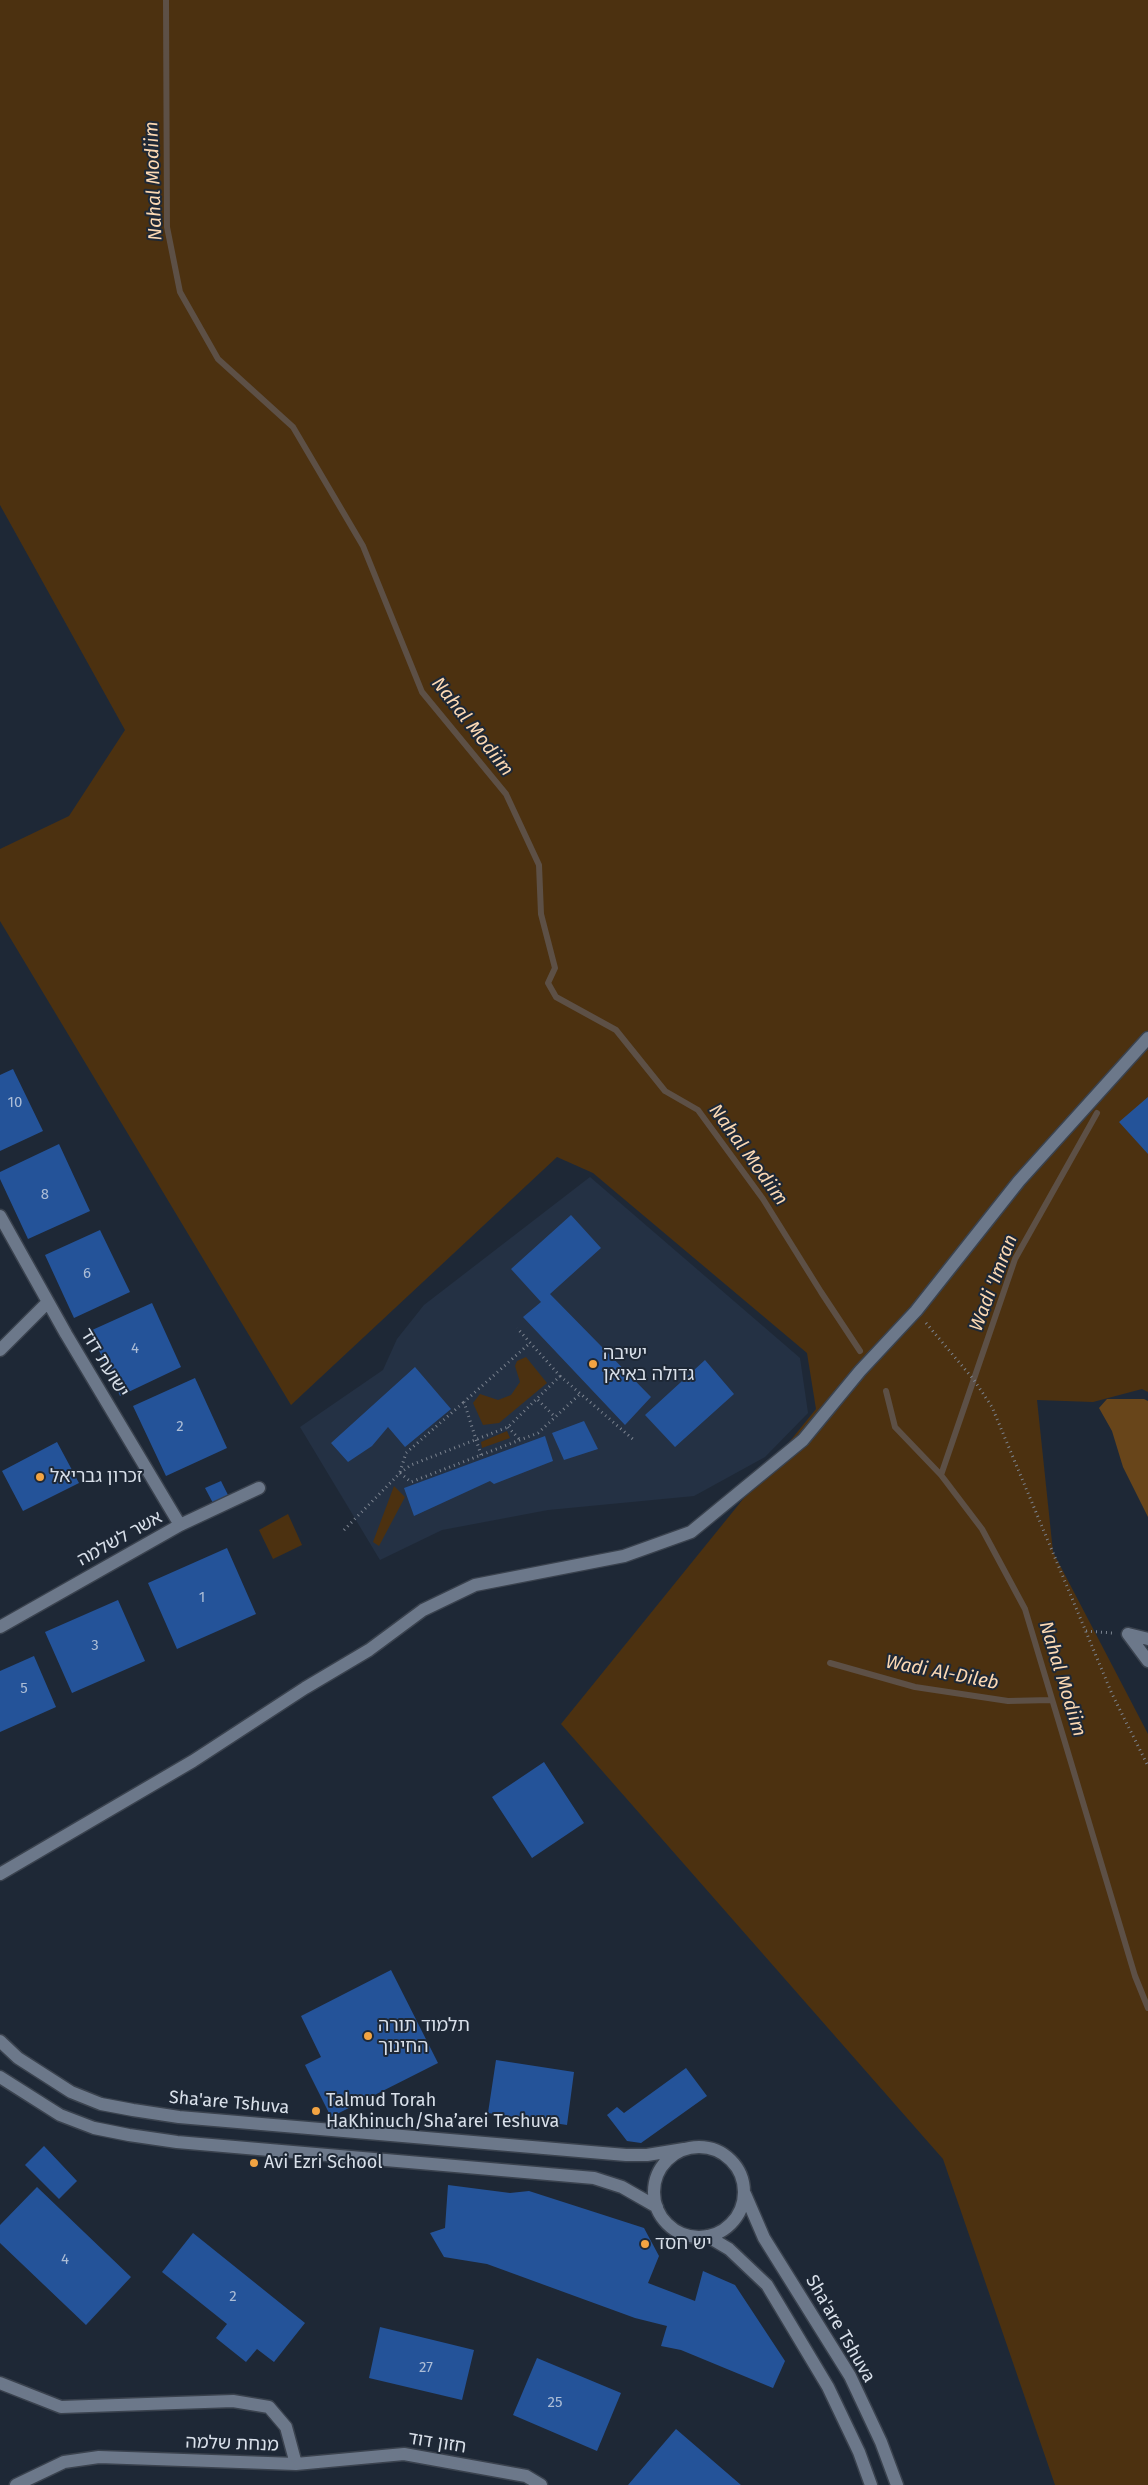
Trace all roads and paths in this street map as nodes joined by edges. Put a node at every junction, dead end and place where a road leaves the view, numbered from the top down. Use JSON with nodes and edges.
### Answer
{"nodes":[{"id":1,"x":1148,"y":1038,"type":"edge"},
{"id":2,"x":0,"y":1216,"type":"edge"},
{"id":3,"x":48,"y":1302,"type":"junction"},
{"id":4,"x":916,"y":1311,"type":"junction"},
{"id":5,"x":517,"y":1328,"type":"dead end"},
{"id":6,"x":530,"y":1343,"type":"junction"},
{"id":7,"x":0,"y":1350,"type":"edge"},
{"id":8,"x":560,"y":1376,"type":"junction"},
{"id":9,"x":580,"y":1394,"type":"junction"},
{"id":10,"x":538,"y":1400,"type":"junction"},
{"id":11,"x":464,"y":1402,"type":"junction"},
{"id":12,"x":555,"y":1417,"type":"junction"},
{"id":13,"x":508,"y":1427,"type":"junction"},
{"id":14,"x":475,"y":1440,"type":"junction"},
{"id":15,"x":520,"y":1440,"type":"junction"},
{"id":16,"x":635,"y":1441,"type":"dead end"},
{"id":17,"x":480,"y":1455,"type":"junction"},
{"id":18,"x":400,"y":1473,"type":"junction"},
{"id":19,"x":259,"y":1488,"type":"dead end"},
{"id":20,"x":180,"y":1525,"type":"junction"},
{"id":21,"x":344,"y":1530,"type":"dead end"},
{"id":22,"x":0,"y":1626,"type":"edge"},
{"id":23,"x":1086,"y":1631,"type":"junction"},
{"id":24,"x":1128,"y":1634,"type":"junction"},
{"id":25,"x":1148,"y":1639,"type":"edge"},
{"id":26,"x":1148,"y":1661,"type":"edge"},
{"id":27,"x":1148,"y":1766,"type":"edge"},
{"id":28,"x":0,"y":1874,"type":"edge"},
{"id":29,"x":0,"y":2041,"type":"edge"},
{"id":30,"x":0,"y":2077,"type":"edge"},
{"id":31,"x":684,"y":2149,"type":"junction"},
{"id":32,"x":745,"y":2194,"type":"junction"},
{"id":33,"x":657,"y":2207,"type":"junction"},
{"id":34,"x":707,"y":2236,"type":"junction"},
{"id":35,"x":0,"y":2383,"type":"edge"},
{"id":36,"x":296,"y":2464,"type":"junction"},
{"id":37,"x":16,"y":2485,"type":"edge"},
{"id":38,"x":541,"y":2485,"type":"edge"},
{"id":39,"x":871,"y":2485,"type":"edge"},
{"id":40,"x":897,"y":2485,"type":"edge"}],
"edges":[{"from":1,"to":4,"type":"street"},
{"from":2,"to":3,"type":"street","name":"ישועת דוד"},
{"from":3,"to":7,"type":"street"},
{"from":3,"to":20,"type":"street","name":"ישועת דוד"},
{"from":4,"to":23,"type":"path"},
{"from":4,"to":28,"type":"street"},
{"from":5,"to":6,"type":"path"},
{"from":6,"to":8,"type":"path"},
{"from":6,"to":11,"type":"path"},
{"from":8,"to":9,"type":"path"},
{"from":8,"to":10,"type":"path"},
{"from":9,"to":12,"type":"path"},
{"from":9,"to":16,"type":"path"},
{"from":10,"to":12,"type":"path"},
{"from":10,"to":13,"type":"path"},
{"from":11,"to":14,"type":"path"},
{"from":11,"to":18,"type":"path"},
{"from":12,"to":15,"type":"path"},
{"from":13,"to":14,"type":"path"},
{"from":13,"to":15,"type":"path"},
{"from":14,"to":17,"type":"path"},
{"from":14,"to":18,"type":"path"},
{"from":15,"to":17,"type":"path"},
{"from":17,"to":18,"type":"path"},
{"from":18,"to":21,"type":"path"},
{"from":19,"to":20,"type":"street","name":"אשר לשלמה"},
{"from":20,"to":22,"type":"street","name":"אשר לשלמה"},
{"from":23,"to":24,"type":"path"},
{"from":23,"to":27,"type":"path"},
{"from":24,"to":25,"type":"street"},
{"from":24,"to":26,"type":"street"},
{"from":29,"to":31,"type":"street","name":"Sha'are Tshuva"},
{"from":30,"to":33,"type":"street"},
{"from":31,"to":32,"type":"street"},
{"from":31,"to":33,"type":"street"},
{"from":32,"to":34,"type":"street"},
{"from":32,"to":40,"type":"street","name":"Sha'are Tshuva"},
{"from":33,"to":34,"type":"street"},
{"from":34,"to":39,"type":"street"},
{"from":35,"to":36,"type":"street","name":"מנחת שלמה"},
{"from":36,"to":37,"type":"street","name":"מנחת שלמה"},
{"from":36,"to":38,"type":"street","name":"חזון דוד"}]}
